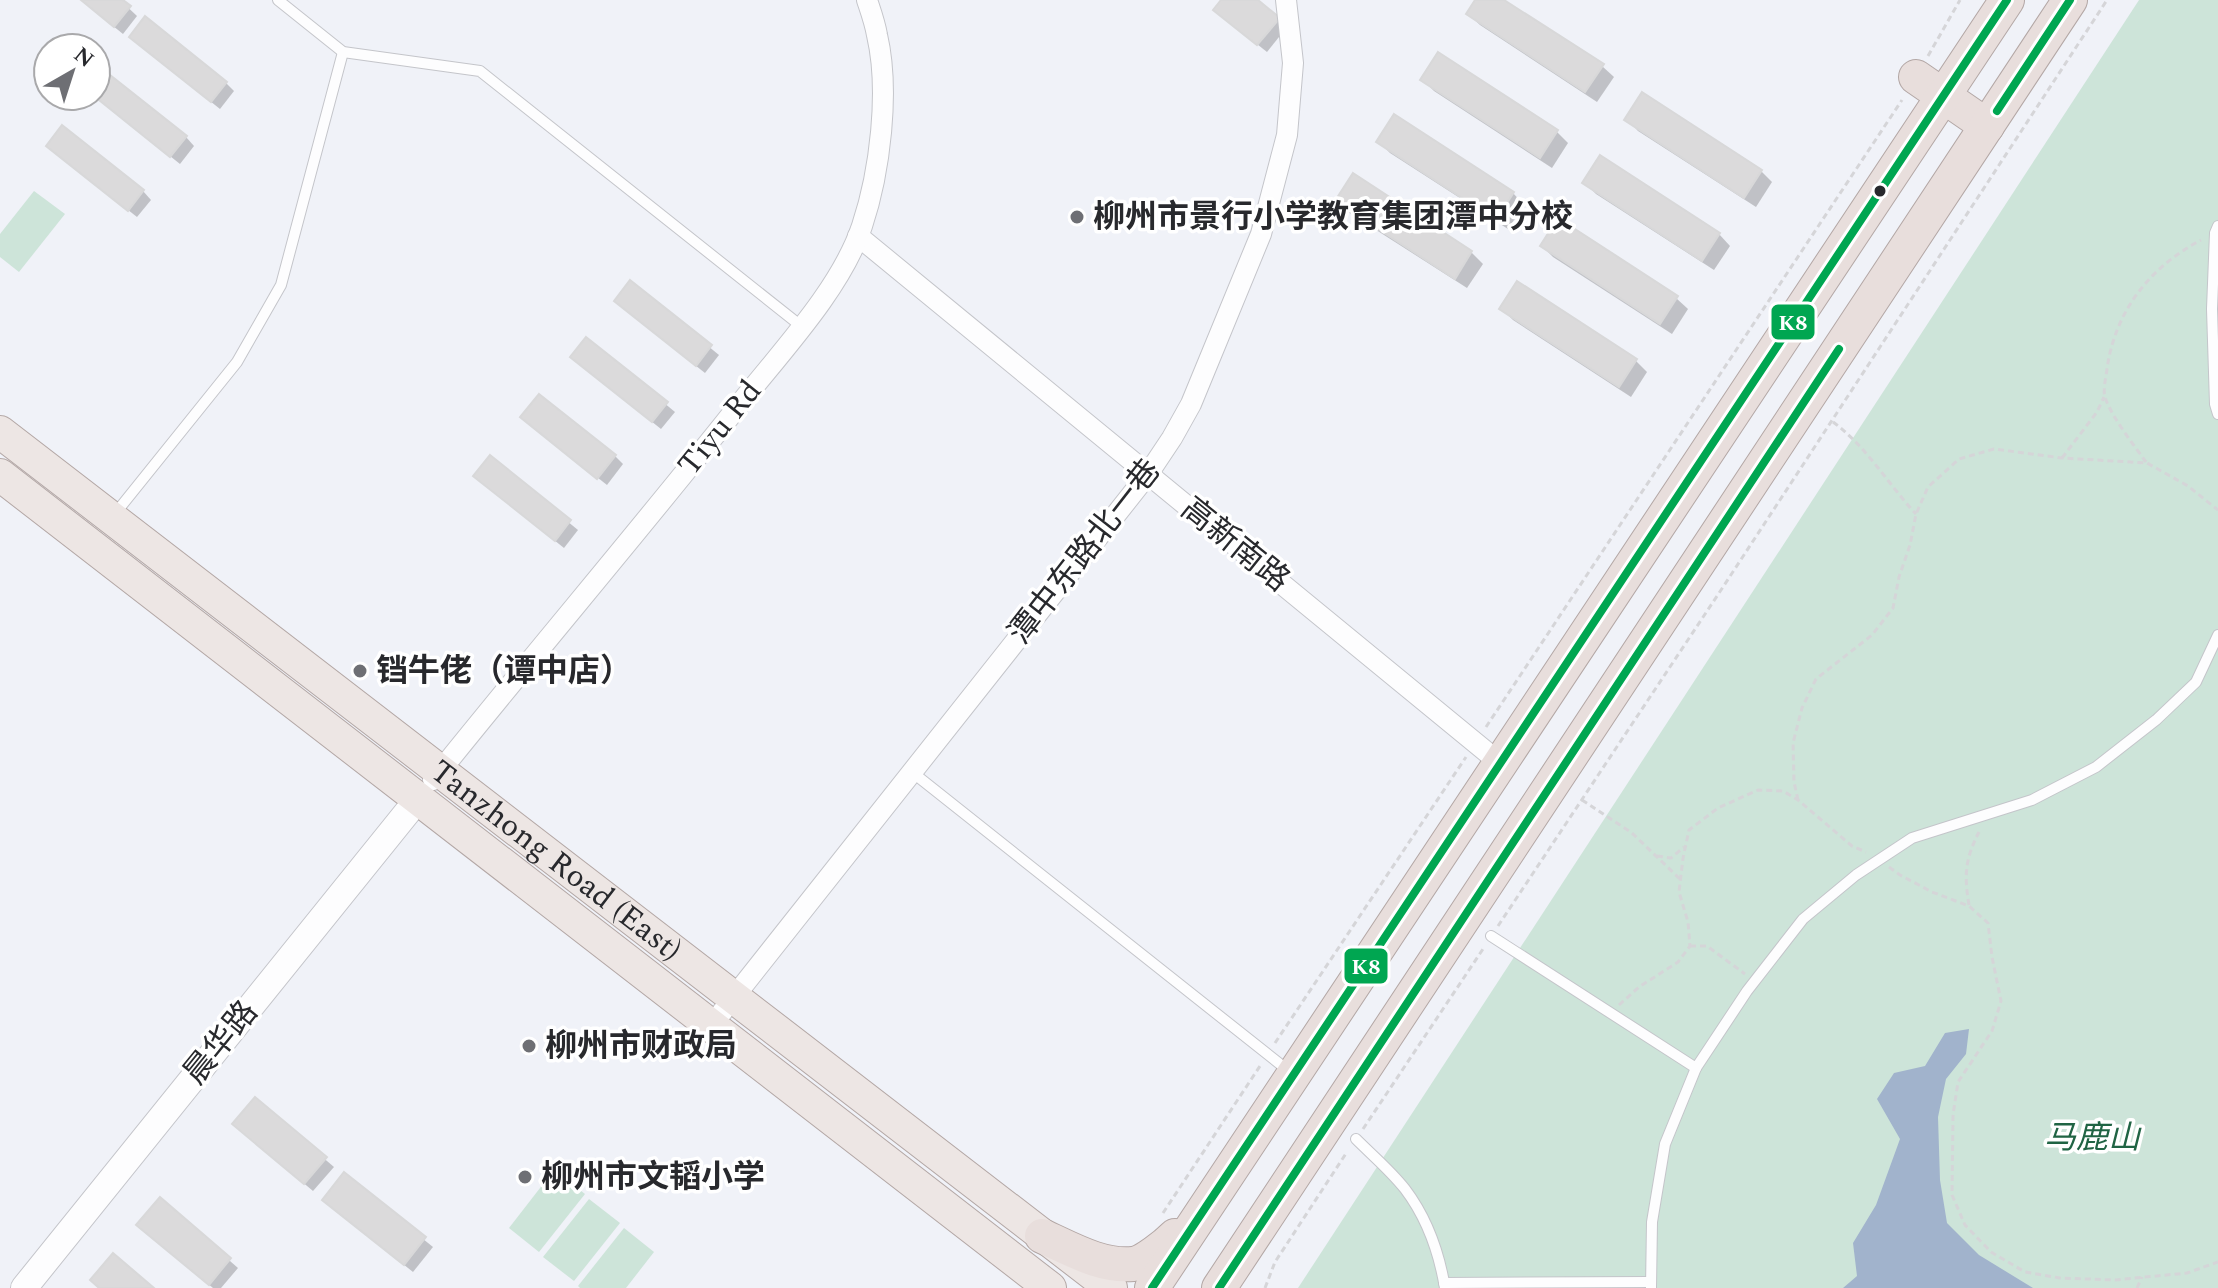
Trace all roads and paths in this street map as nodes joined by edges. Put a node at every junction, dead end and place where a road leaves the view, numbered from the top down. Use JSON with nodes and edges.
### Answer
{"nodes":[{"id":1,"x":278,"y":0,"type":"edge"},
{"id":2,"x":867,"y":0,"type":"edge"},
{"id":3,"x":1286,"y":0,"type":"edge"},
{"id":4,"x":1960,"y":0,"type":"edge"},
{"id":5,"x":2007,"y":0,"type":"edge"},
{"id":6,"x":2070,"y":0,"type":"edge"},
{"id":7,"x":2107,"y":0,"type":"edge"},
{"id":8,"x":343,"y":52,"type":"junction"},
{"id":9,"x":1916,"y":77,"type":"junction"},
{"id":10,"x":1945,"y":97,"type":"junction"},
{"id":11,"x":1987,"y":126,"type":"junction"},
{"id":12,"x":2217,"y":230,"type":"edge"},
{"id":13,"x":858,"y":236,"type":"junction"},
{"id":14,"x":801,"y":326,"type":"junction"},
{"id":15,"x":2104,"y":397,"type":"junction"},
{"id":16,"x":2218,"y":414,"type":"edge"},
{"id":17,"x":1832,"y":421,"type":"junction"},
{"id":18,"x":0,"y":432,"type":"edge"},
{"id":19,"x":2062,"y":458,"type":"junction"},
{"id":20,"x":2147,"y":463,"type":"junction"},
{"id":21,"x":1148,"y":474,"type":"junction"},
{"id":22,"x":0,"y":475,"type":"edge"},
{"id":23,"x":2218,"y":510,"type":"edge"},
{"id":24,"x":1916,"y":514,"type":"junction"},
{"id":25,"x":111,"y":518,"type":"junction"},
{"id":26,"x":2218,"y":635,"type":"edge"},
{"id":27,"x":1488,"y":753,"type":"junction"},
{"id":28,"x":440,"y":772,"type":"junction"},
{"id":29,"x":912,"y":772,"type":"junction"},
{"id":30,"x":418,"y":799,"type":"junction"},
{"id":31,"x":1582,"y":800,"type":"junction"},
{"id":32,"x":1798,"y":800,"type":"junction"},
{"id":33,"x":1988,"y":814,"type":"junction"},
{"id":34,"x":1685,"y":846,"type":"junction"},
{"id":35,"x":1657,"y":856,"type":"junction"},
{"id":36,"x":1880,"y":859,"type":"junction"},
{"id":37,"x":1681,"y":880,"type":"junction"},
{"id":38,"x":1969,"y":906,"type":"junction"},
{"id":39,"x":1491,"y":936,"type":"junction"},
{"id":40,"x":1690,"y":946,"type":"junction"},
{"id":41,"x":1754,"y":982,"type":"junction"},
{"id":42,"x":734,"y":997,"type":"junction"},
{"id":43,"x":1611,"y":1013,"type":"junction"},
{"id":44,"x":711,"y":1026,"type":"junction"},
{"id":45,"x":1280,"y":1065,"type":"junction"},
{"id":46,"x":1696,"y":1068,"type":"junction"},
{"id":47,"x":1356,"y":1139,"type":"junction"},
{"id":48,"x":1209,"y":1201,"type":"junction"},
{"id":49,"x":1157,"y":1222,"type":"dead end"},
{"id":50,"x":1042,"y":1236,"type":"junction"},
{"id":51,"x":1249,"y":1243,"type":"junction"},
{"id":52,"x":2218,"y":1262,"type":"edge"},
{"id":53,"x":2142,"y":1277,"type":"junction"},
{"id":54,"x":1033,"y":1278,"type":"edge"},
{"id":55,"x":1651,"y":1285,"type":"edge"},
{"id":56,"x":1445,"y":1286,"type":"edge"},
{"id":57,"x":24,"y":1288,"type":"edge"},
{"id":58,"x":1050,"y":1288,"type":"edge"},
{"id":59,"x":1111,"y":1288,"type":"edge"},
{"id":60,"x":1152,"y":1288,"type":"edge"},
{"id":61,"x":1219,"y":1288,"type":"edge"},
{"id":62,"x":1232,"y":1288,"type":"edge"},
{"id":63,"x":1265,"y":1288,"type":"edge"},
{"id":64,"x":2137,"y":1288,"type":"edge"}],
"edges":[{"from":1,"to":8,"type":"lane"},
{"from":2,"to":13,"type":"street","name":"Tiyu Rd"},
{"from":3,"to":21,"type":"street","name":"潭中东路北一巷"},
{"from":4,"to":9,"type":"path"},
{"from":5,"to":10,"type":"highway"},
{"from":6,"to":11,"type":"highway"},
{"from":7,"to":17,"type":"path"},
{"from":8,"to":14,"type":"lane"},
{"from":8,"to":25,"type":"lane"},
{"from":9,"to":10,"type":"highway"},
{"from":9,"to":27,"type":"path"},
{"from":10,"to":11,"type":"highway"},
{"from":10,"to":27,"type":"highway"},
{"from":11,"to":51,"type":"highway"},
{"from":12,"to":15,"type":"path"},
{"from":12,"to":16,"type":"lane"},
{"from":13,"to":14,"type":"street","name":"Tiyu Rd"},
{"from":13,"to":21,"type":"street","name":"高新南路"},
{"from":14,"to":28,"type":"street","name":"Tiyu Rd"},
{"from":15,"to":19,"type":"path"},
{"from":15,"to":20,"type":"path"},
{"from":17,"to":24,"type":"path"},
{"from":17,"to":31,"type":"path"},
{"from":18,"to":25,"type":"main road","name":"Tanzhong Road (East)"},
{"from":19,"to":20,"type":"path"},
{"from":19,"to":24,"type":"path"},
{"from":20,"to":23,"type":"path"},
{"from":21,"to":27,"type":"street","name":"高新南路"},
{"from":21,"to":29,"type":"street","name":"潭中东路北一巷"},
{"from":22,"to":30,"type":"main road","name":"Tanzhong Road (East)"},
{"from":24,"to":32,"type":"path"},
{"from":25,"to":28,"type":"main road","name":"Tanzhong Road (East)"},
{"from":26,"to":33,"type":"lane"},
{"from":27,"to":45,"type":"highway"},
{"from":27,"to":45,"type":"path"},
{"from":28,"to":30,"type":"street","name":"Tiyu Rd"},
{"from":28,"to":42,"type":"main road","name":"Tanzhong Road (East)"},
{"from":29,"to":42,"type":"street","name":"潭中东路北一巷"},
{"from":29,"to":45,"type":"lane"},
{"from":30,"to":44,"type":"main road","name":"Tanzhong Road (East)"},
{"from":30,"to":57,"type":"street","name":"晨华路"},
{"from":31,"to":35,"type":"path"},
{"from":31,"to":39,"type":"path"},
{"from":32,"to":34,"type":"path"},
{"from":32,"to":36,"type":"path"},
{"from":33,"to":36,"type":"lane"},
{"from":33,"to":38,"type":"path"},
{"from":34,"to":35,"type":"path"},
{"from":34,"to":37,"type":"path"},
{"from":35,"to":37,"type":"path"},
{"from":36,"to":38,"type":"path"},
{"from":36,"to":41,"type":"lane"},
{"from":37,"to":40,"type":"path"},
{"from":38,"to":53,"type":"path"},
{"from":39,"to":43,"type":"lane"},
{"from":39,"to":47,"type":"path"},
{"from":40,"to":41,"type":"path"},
{"from":40,"to":43,"type":"path"},
{"from":41,"to":46,"type":"lane"},
{"from":42,"to":44,"type":"street","name":"潭中东路北一巷"},
{"from":42,"to":50,"type":"main road","name":"Tanzhong Road (East)"},
{"from":43,"to":46,"type":"lane"},
{"from":44,"to":54,"type":"main road","name":"Tanzhong Road (East)"},
{"from":45,"to":48,"type":"highway"},
{"from":45,"to":49,"type":"path"},
{"from":46,"to":55,"type":"lane"},
{"from":47,"to":56,"type":"lane"},
{"from":47,"to":63,"type":"path"},
{"from":48,"to":50,"type":"highway"},
{"from":48,"to":60,"type":"highway"},
{"from":50,"to":59,"type":"main road","name":"Tanzhong Road (East)"},
{"from":51,"to":61,"type":"highway"},
{"from":51,"to":62,"type":"main road"},
{"from":52,"to":53,"type":"path"},
{"from":53,"to":64,"type":"path"},
{"from":54,"to":58,"type":"main road","name":"Tanzhong Road (East)"},
{"from":55,"to":56,"type":"lane"}]}
